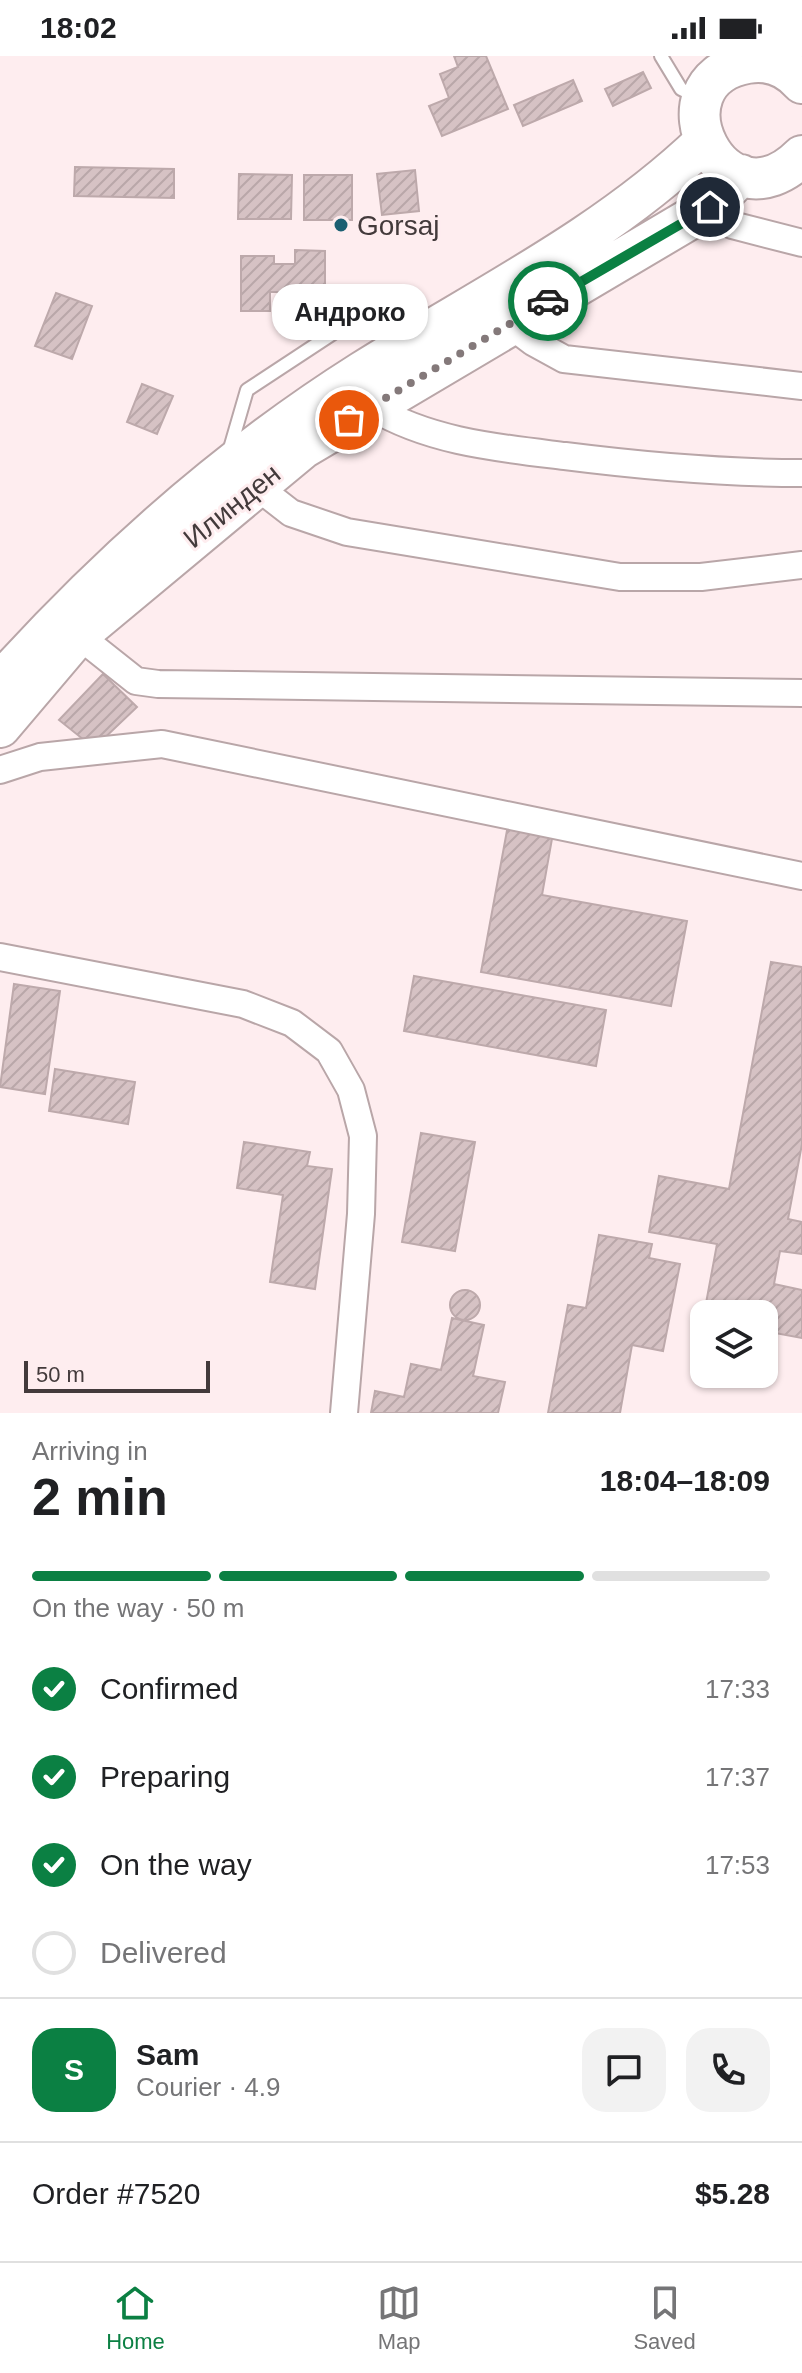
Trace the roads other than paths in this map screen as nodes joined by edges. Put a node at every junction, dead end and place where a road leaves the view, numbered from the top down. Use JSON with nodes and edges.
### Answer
{"nodes":[{"id":1,"x":661,"y":56,"type":"edge"},
{"id":2,"x":791,"y":70,"type":"edge"},
{"id":3,"x":718,"y":74,"type":"edge"},
{"id":4,"x":704,"y":142,"type":"junction"},
{"id":5,"x":802,"y":156,"type":"edge"},
{"id":6,"x":741,"y":175,"type":"junction"},
{"id":7,"x":710,"y":207,"type":"junction"},
{"id":8,"x":802,"y":243,"type":"edge"},
{"id":9,"x":509,"y":324,"type":"junction"},
{"id":10,"x":802,"y":386,"type":"edge"},
{"id":11,"x":372,"y":407,"type":"junction"},
{"id":12,"x":802,"y":473,"type":"edge"},
{"id":13,"x":240,"y":477,"type":"junction"},
{"id":14,"x":802,"y":565,"type":"edge"},
{"id":15,"x":78,"y":635,"type":"junction"},
{"id":16,"x":0,"y":683,"type":"edge"},
{"id":17,"x":802,"y":693,"type":"edge"},
{"id":18,"x":0,"y":727,"type":"edge"},
{"id":19,"x":0,"y":770,"type":"edge"},
{"id":20,"x":802,"y":876,"type":"edge"},
{"id":21,"x":0,"y":957,"type":"edge"},
{"id":22,"x":344,"y":1413,"type":"edge"}],
"edges":[{"from":1,"to":3,"type":"lane"},
{"from":2,"to":3,"type":"main road"},
{"from":3,"to":4,"type":"main road"},
{"from":4,"to":6,"type":"main road"},
{"from":4,"to":13,"type":"main road","name":"Илинден"},
{"from":5,"to":6,"type":"main road"},
{"from":6,"to":7,"type":"main road","name":"Илинден"},
{"from":7,"to":8,"type":"street"},
{"from":7,"to":9,"type":"main road","name":"Илинден"},
{"from":9,"to":10,"type":"street"},
{"from":9,"to":11,"type":"main road","name":"Илинден"},
{"from":11,"to":12,"type":"street"},
{"from":11,"to":13,"type":"main road","name":"Илинден"},
{"from":13,"to":14,"type":"street"},
{"from":13,"to":15,"type":"main road","name":"Илинден"},
{"from":13,"to":16,"type":"main road","name":"Илинден"},
{"from":15,"to":17,"type":"street"},
{"from":15,"to":18,"type":"main road","name":"Илинден"},
{"from":19,"to":20,"type":"street"},
{"from":21,"to":22,"type":"street"}]}
